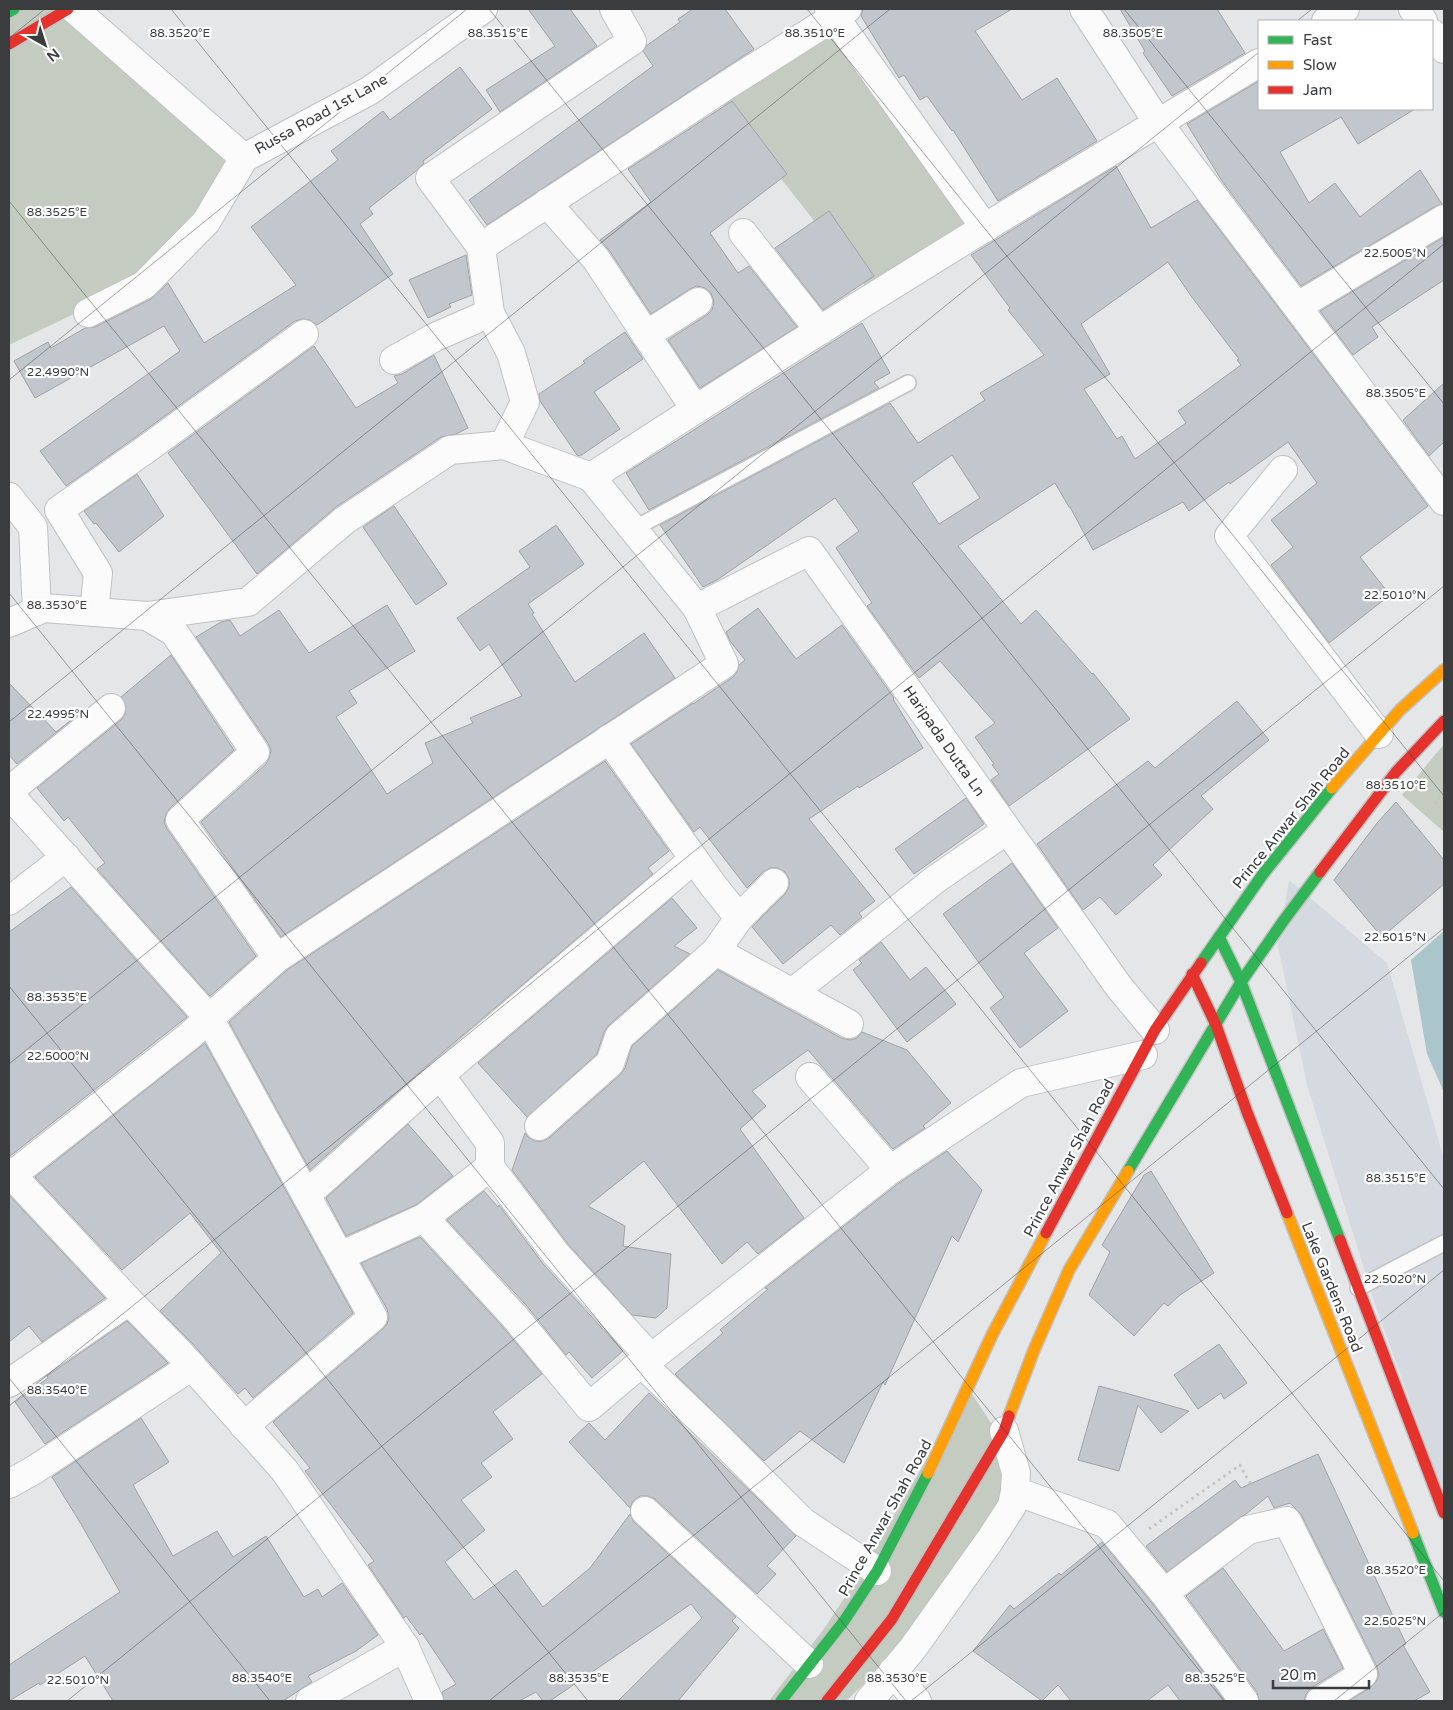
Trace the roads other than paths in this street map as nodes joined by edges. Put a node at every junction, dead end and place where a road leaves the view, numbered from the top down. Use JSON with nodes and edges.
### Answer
{"nodes":[{"id":1,"x":14,"y":9,"type":"edge"},
{"id":2,"x":68,"y":9,"type":"edge"},
{"id":3,"x":74,"y":9,"type":"edge"},
{"id":4,"x":483,"y":9,"type":"edge"},
{"id":5,"x":614,"y":9,"type":"edge"},
{"id":6,"x":1084,"y":9,"type":"edge"},
{"id":7,"x":1345,"y":9,"type":"edge"},
{"id":8,"x":1413,"y":9,"type":"edge"},
{"id":9,"x":837,"y":11,"type":"edge"},
{"id":10,"x":9,"y":12,"type":"edge"},
{"id":11,"x":1328,"y":20,"type":"edge"},
{"id":12,"x":1422,"y":20,"type":"edge"},
{"id":13,"x":1433,"y":34,"type":"edge"},
{"id":14,"x":9,"y":44,"type":"edge"},
{"id":15,"x":1444,"y":49,"type":"edge"},
{"id":16,"x":1258,"y":64,"type":"edge"},
{"id":17,"x":1158,"y":122,"type":"junction"},
{"id":18,"x":244,"y":158,"type":"junction"},
{"id":19,"x":546,"y":202,"type":"junction"},
{"id":20,"x":1444,"y":219,"type":"edge"},
{"id":21,"x":985,"y":228,"type":"junction"},
{"id":22,"x":743,"y":233,"type":"dead end"},
{"id":23,"x":481,"y":247,"type":"junction"},
{"id":24,"x":698,"y":302,"type":"dead end"},
{"id":25,"x":1298,"y":306,"type":"junction"},
{"id":26,"x":88,"y":313,"type":"dead end"},
{"id":27,"x":490,"y":313,"type":"junction"},
{"id":28,"x":820,"y":331,"type":"junction"},
{"id":29,"x":304,"y":334,"type":"dead end"},
{"id":30,"x":646,"y":335,"type":"junction"},
{"id":31,"x":394,"y":360,"type":"dead end"},
{"id":32,"x":908,"y":383,"type":"dead end"},
{"id":33,"x":695,"y":409,"type":"junction"},
{"id":34,"x":504,"y":445,"type":"junction"},
{"id":35,"x":1283,"y":470,"type":"dead end"},
{"id":36,"x":591,"y":477,"type":"junction"},
{"id":37,"x":9,"y":497,"type":"edge"},
{"id":38,"x":1444,"y":501,"type":"edge"},
{"id":39,"x":633,"y":529,"type":"junction"},
{"id":40,"x":697,"y":608,"type":"junction"},
{"id":41,"x":94,"y":612,"type":"junction"},
{"id":42,"x":18,"y":615,"type":"edge"},
{"id":43,"x":147,"y":616,"type":"junction"},
{"id":44,"x":1444,"y":670,"type":"edge"},
{"id":45,"x":111,"y":708,"type":"dead end"},
{"id":46,"x":1444,"y":720,"type":"edge"},
{"id":47,"x":1379,"y":734,"type":"junction"},
{"id":48,"x":609,"y":739,"type":"junction"},
{"id":49,"x":9,"y":793,"type":"edge"},
{"id":50,"x":1007,"y":830,"type":"junction"},
{"id":51,"x":66,"y":857,"type":"junction"},
{"id":52,"x":694,"y":859,"type":"junction"},
{"id":53,"x":774,"y":883,"type":"dead end"},
{"id":54,"x":9,"y":900,"type":"edge"},
{"id":55,"x":739,"y":918,"type":"junction"},
{"id":56,"x":1219,"y":937,"type":"junction"},
{"id":57,"x":716,"y":952,"type":"junction"},
{"id":58,"x":277,"y":958,"type":"junction"},
{"id":59,"x":1192,"y":974,"type":"junction"},
{"id":60,"x":1241,"y":982,"type":"junction"},
{"id":61,"x":792,"y":993,"type":"junction"},
{"id":62,"x":209,"y":1018,"type":"junction"},
{"id":63,"x":848,"y":1024,"type":"dead end"},
{"id":64,"x":1216,"y":1025,"type":"junction"},
{"id":65,"x":1155,"y":1030,"type":"junction"},
{"id":66,"x":1143,"y":1055,"type":"junction"},
{"id":67,"x":440,"y":1076,"type":"junction"},
{"id":68,"x":810,"y":1077,"type":"dead end"},
{"id":69,"x":539,"y":1126,"type":"dead end"},
{"id":70,"x":490,"y":1168,"type":"junction"},
{"id":71,"x":890,"y":1170,"type":"junction"},
{"id":72,"x":10,"y":1174,"type":"edge"},
{"id":73,"x":306,"y":1195,"type":"junction"},
{"id":74,"x":424,"y":1218,"type":"junction"},
{"id":75,"x":1444,"y":1242,"type":"edge"},
{"id":76,"x":340,"y":1256,"type":"junction"},
{"id":77,"x":1358,"y":1288,"type":"junction"},
{"id":78,"x":129,"y":1301,"type":"junction"},
{"id":79,"x":646,"y":1360,"type":"junction"},
{"id":80,"x":192,"y":1366,"type":"junction"},
{"id":81,"x":9,"y":1383,"type":"edge"},
{"id":82,"x":244,"y":1426,"type":"junction"},
{"id":83,"x":1004,"y":1431,"type":"junction"},
{"id":84,"x":9,"y":1484,"type":"edge"},
{"id":85,"x":1015,"y":1491,"type":"junction"},
{"id":86,"x":645,"y":1512,"type":"dead end"},
{"id":87,"x":1444,"y":1513,"type":"edge"},
{"id":88,"x":876,"y":1572,"type":"junction"},
{"id":89,"x":1164,"y":1593,"type":"junction"},
{"id":90,"x":1442,"y":1598,"type":"edge"},
{"id":91,"x":405,"y":1647,"type":"junction"},
{"id":92,"x":809,"y":1664,"type":"junction"},
{"id":93,"x":893,"y":1671,"type":"junction"},
{"id":94,"x":310,"y":1701,"type":"edge"},
{"id":95,"x":430,"y":1701,"type":"edge"},
{"id":96,"x":781,"y":1701,"type":"edge"},
{"id":97,"x":826,"y":1701,"type":"edge"},
{"id":98,"x":868,"y":1701,"type":"edge"},
{"id":99,"x":917,"y":1701,"type":"edge"},
{"id":100,"x":1244,"y":1701,"type":"edge"},
{"id":101,"x":1320,"y":1701,"type":"edge"}],
"edges":[{"from":1,"to":10,"type":"main road"},
{"from":2,"to":14,"type":"main road"},
{"from":3,"to":18,"type":"street","name":"Russa Road 1st Lane"},
{"from":4,"to":18,"type":"street","name":"Russa Road 1st Lane"},
{"from":5,"to":23,"type":"street"},
{"from":6,"to":17,"type":"street"},
{"from":7,"to":11,"type":"street"},
{"from":8,"to":12,"type":"street"},
{"from":9,"to":19,"type":"street"},
{"from":9,"to":21,"type":"street"},
{"from":13,"to":15,"type":"street"},
{"from":16,"to":17,"type":"street"},
{"from":17,"to":21,"type":"street"},
{"from":17,"to":25,"type":"street"},
{"from":18,"to":26,"type":"street"},
{"from":19,"to":23,"type":"street"},
{"from":19,"to":30,"type":"street"},
{"from":20,"to":25,"type":"street"},
{"from":21,"to":28,"type":"street"},
{"from":22,"to":28,"type":"street"},
{"from":23,"to":27,"type":"street"},
{"from":24,"to":30,"type":"street"},
{"from":25,"to":38,"type":"street"},
{"from":27,"to":31,"type":"street"},
{"from":27,"to":34,"type":"street"},
{"from":28,"to":33,"type":"street"},
{"from":29,"to":41,"type":"street"},
{"from":30,"to":33,"type":"street"},
{"from":32,"to":39,"type":"lane"},
{"from":33,"to":36,"type":"street"},
{"from":34,"to":36,"type":"street"},
{"from":34,"to":43,"type":"street"},
{"from":35,"to":47,"type":"street"},
{"from":36,"to":39,"type":"street"},
{"from":37,"to":42,"type":"street"},
{"from":39,"to":40,"type":"street"},
{"from":40,"to":48,"type":"street"},
{"from":40,"to":50,"type":"street","name":"Haripada Dutta Ln"},
{"from":41,"to":42,"type":"street"},
{"from":41,"to":43,"type":"street"},
{"from":43,"to":58,"type":"street"},
{"from":44,"to":47,"type":"main road","name":"Prince Anwar Shah Road"},
{"from":45,"to":49,"type":"street"},
{"from":46,"to":60,"type":"main road"},
{"from":47,"to":56,"type":"main road","name":"Prince Anwar Shah Road"},
{"from":48,"to":52,"type":"street"},
{"from":48,"to":58,"type":"street"},
{"from":49,"to":51,"type":"street"},
{"from":50,"to":61,"type":"street"},
{"from":50,"to":65,"type":"street","name":"Haripada Dutta Ln"},
{"from":51,"to":54,"type":"street"},
{"from":51,"to":62,"type":"street"},
{"from":52,"to":55,"type":"street"},
{"from":52,"to":67,"type":"street"},
{"from":53,"to":55,"type":"street"},
{"from":55,"to":57,"type":"street"},
{"from":56,"to":59,"type":"main road","name":"Prince Anwar Shah Road"},
{"from":56,"to":60,"type":"main road","name":"Lake Gardens Road"},
{"from":57,"to":61,"type":"street"},
{"from":57,"to":69,"type":"street"},
{"from":58,"to":62,"type":"street"},
{"from":59,"to":64,"type":"main road","name":"Lake Gardens Road"},
{"from":59,"to":65,"type":"main road","name":"Prince Anwar Shah Road"},
{"from":60,"to":64,"type":"main road"},
{"from":60,"to":77,"type":"main road","name":"Lake Gardens Road"},
{"from":61,"to":63,"type":"street"},
{"from":62,"to":72,"type":"street"},
{"from":62,"to":73,"type":"street"},
{"from":64,"to":83,"type":"main road"},
{"from":64,"to":90,"type":"main road","name":"Lake Gardens Road"},
{"from":65,"to":66,"type":"main road","name":"Prince Anwar Shah Road"},
{"from":66,"to":71,"type":"street"},
{"from":66,"to":88,"type":"main road","name":"Prince Anwar Shah Road"},
{"from":67,"to":70,"type":"street"},
{"from":67,"to":73,"type":"street"},
{"from":68,"to":71,"type":"street"},
{"from":70,"to":74,"type":"street"},
{"from":70,"to":79,"type":"street"},
{"from":71,"to":79,"type":"street"},
{"from":72,"to":78,"type":"street"},
{"from":73,"to":76,"type":"street"},
{"from":74,"to":76,"type":"street"},
{"from":74,"to":79,"type":"street"},
{"from":75,"to":77,"type":"lane"},
{"from":76,"to":82,"type":"street"},
{"from":77,"to":87,"type":"main road","name":"Lake Gardens Road"},
{"from":78,"to":80,"type":"street"},
{"from":78,"to":81,"type":"street"},
{"from":79,"to":88,"type":"street"},
{"from":80,"to":82,"type":"street"},
{"from":80,"to":84,"type":"street"},
{"from":82,"to":91,"type":"street"},
{"from":83,"to":85,"type":"street"},
{"from":83,"to":97,"type":"main road"},
{"from":85,"to":89,"type":"street"},
{"from":85,"to":93,"type":"street"},
{"from":86,"to":92,"type":"street"},
{"from":88,"to":92,"type":"main road","name":"Prince Anwar Shah Road"},
{"from":89,"to":100,"type":"street"},
{"from":89,"to":101,"type":"street"},
{"from":91,"to":94,"type":"street"},
{"from":91,"to":95,"type":"street"},
{"from":92,"to":96,"type":"main road","name":"Prince Anwar Shah Road"},
{"from":93,"to":98,"type":"street"},
{"from":93,"to":99,"type":"street"}]}
